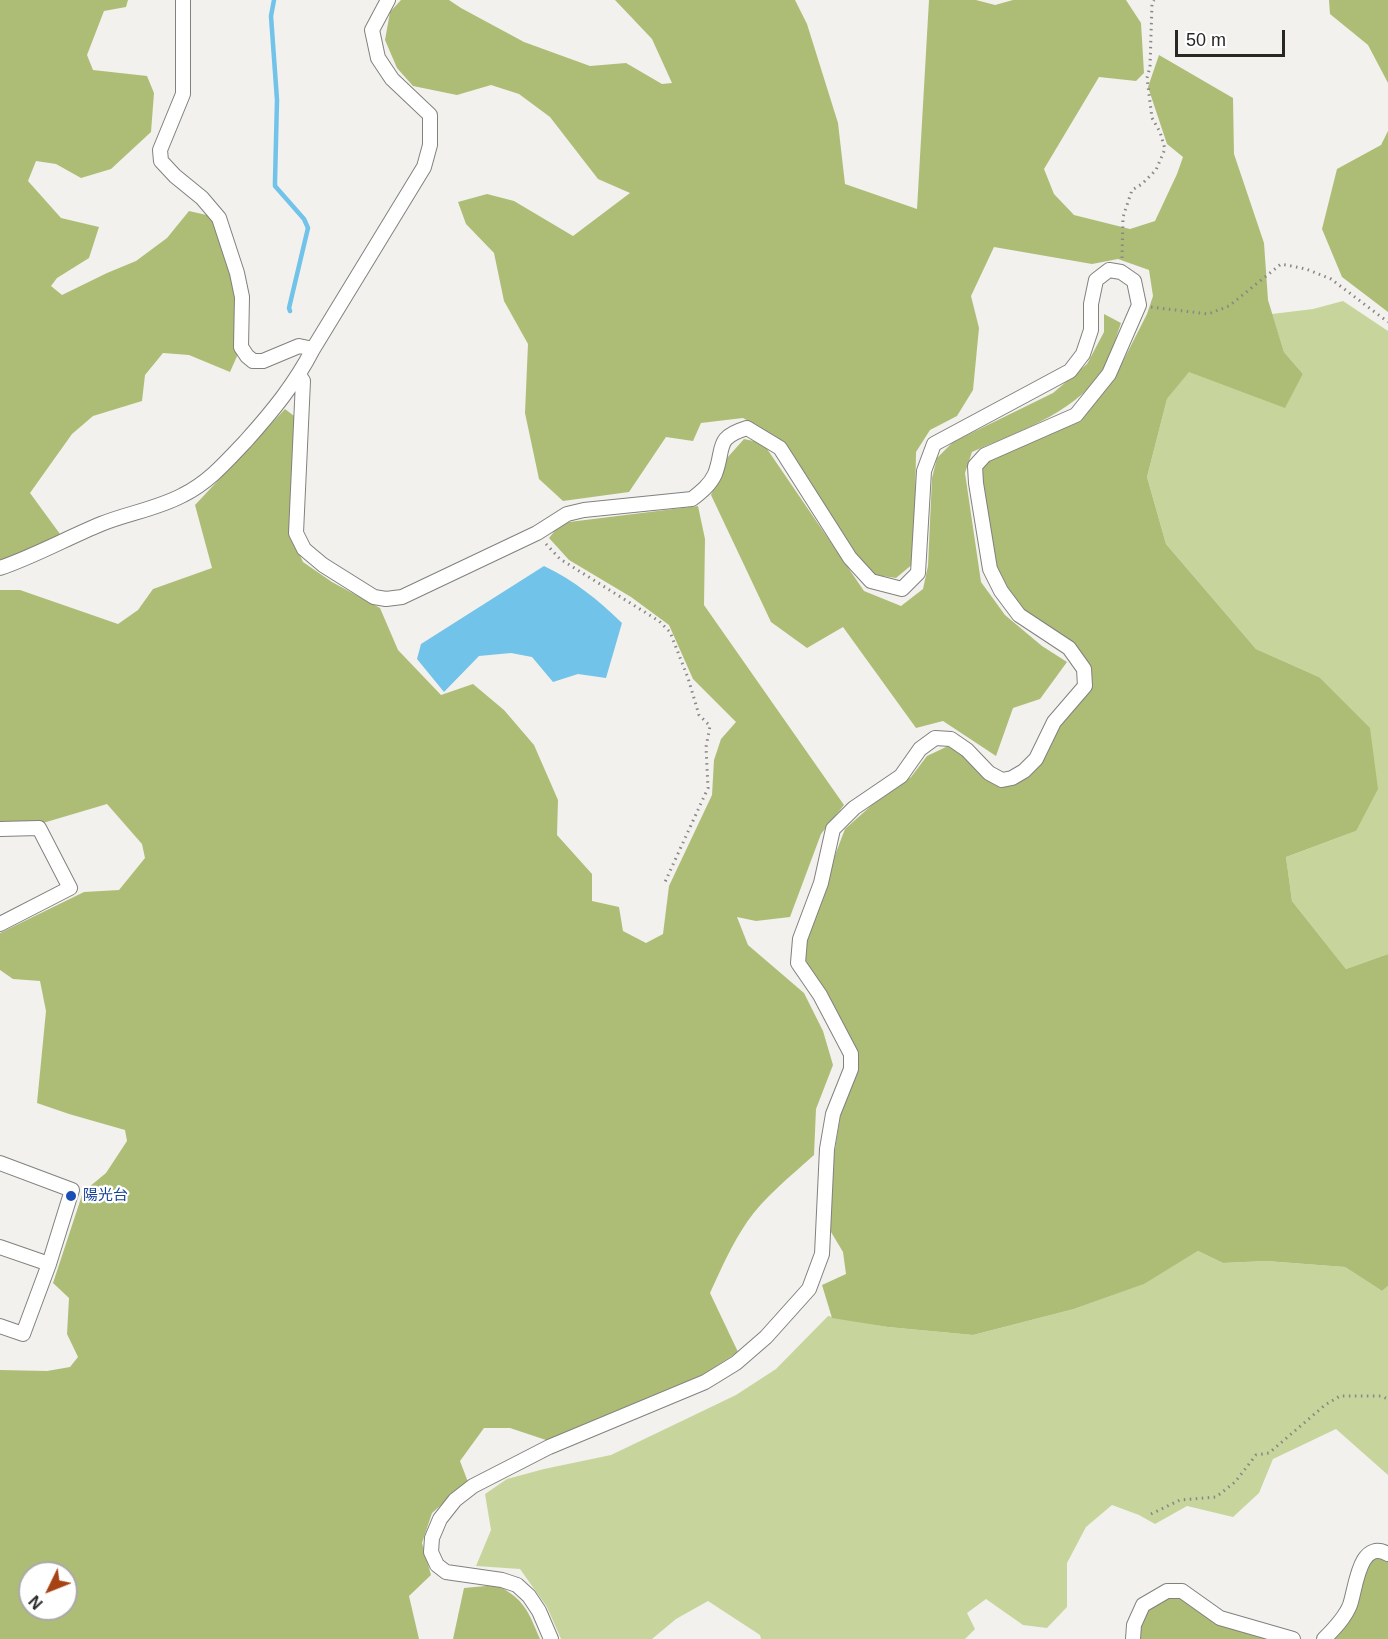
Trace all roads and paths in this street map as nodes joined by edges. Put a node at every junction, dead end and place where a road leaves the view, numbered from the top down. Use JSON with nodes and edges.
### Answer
{"nodes":[{"id":1,"x":183,"y":0,"type":"edge"},
{"id":2,"x":388,"y":0,"type":"edge"},
{"id":3,"x":1154,"y":0,"type":"edge"},
{"id":4,"x":1121,"y":272,"type":"junction"},
{"id":5,"x":1139,"y":305,"type":"junction"},
{"id":6,"x":1388,"y":322,"type":"edge"},
{"id":7,"x":313,"y":349,"type":"junction"},
{"id":8,"x":299,"y":375,"type":"junction"},
{"id":9,"x":537,"y":533,"type":"junction"},
{"id":10,"x":0,"y":568,"type":"edge"},
{"id":11,"x":0,"y":829,"type":"edge"},
{"id":12,"x":665,"y":882,"type":"dead end"},
{"id":13,"x":0,"y":924,"type":"edge"},
{"id":14,"x":0,"y":1163,"type":"edge"},
{"id":15,"x":0,"y":1247,"type":"edge"},
{"id":16,"x":49,"y":1264,"type":"junction"},
{"id":17,"x":0,"y":1326,"type":"edge"},
{"id":18,"x":1388,"y":1399,"type":"edge"},
{"id":19,"x":1151,"y":1514,"type":"dead end"},
{"id":20,"x":1388,"y":1554,"type":"edge"},
{"id":21,"x":551,"y":1639,"type":"edge"},
{"id":22,"x":1133,"y":1639,"type":"edge"},
{"id":23,"x":1293,"y":1639,"type":"edge"},
{"id":24,"x":1324,"y":1639,"type":"edge"}],
"edges":[{"from":1,"to":7,"type":"street"},
{"from":2,"to":7,"type":"street"},
{"from":3,"to":4,"type":"path"},
{"from":4,"to":5,"type":"street"},
{"from":4,"to":9,"type":"street"},
{"from":5,"to":6,"type":"path"},
{"from":5,"to":21,"type":"street"},
{"from":7,"to":8,"type":"street"},
{"from":8,"to":9,"type":"street"},
{"from":8,"to":10,"type":"street"},
{"from":9,"to":12,"type":"path"},
{"from":11,"to":13,"type":"street"},
{"from":14,"to":16,"type":"street"},
{"from":15,"to":16,"type":"street"},
{"from":16,"to":17,"type":"street"},
{"from":18,"to":19,"type":"path"},
{"from":20,"to":24,"type":"street"},
{"from":22,"to":23,"type":"street"}]}
